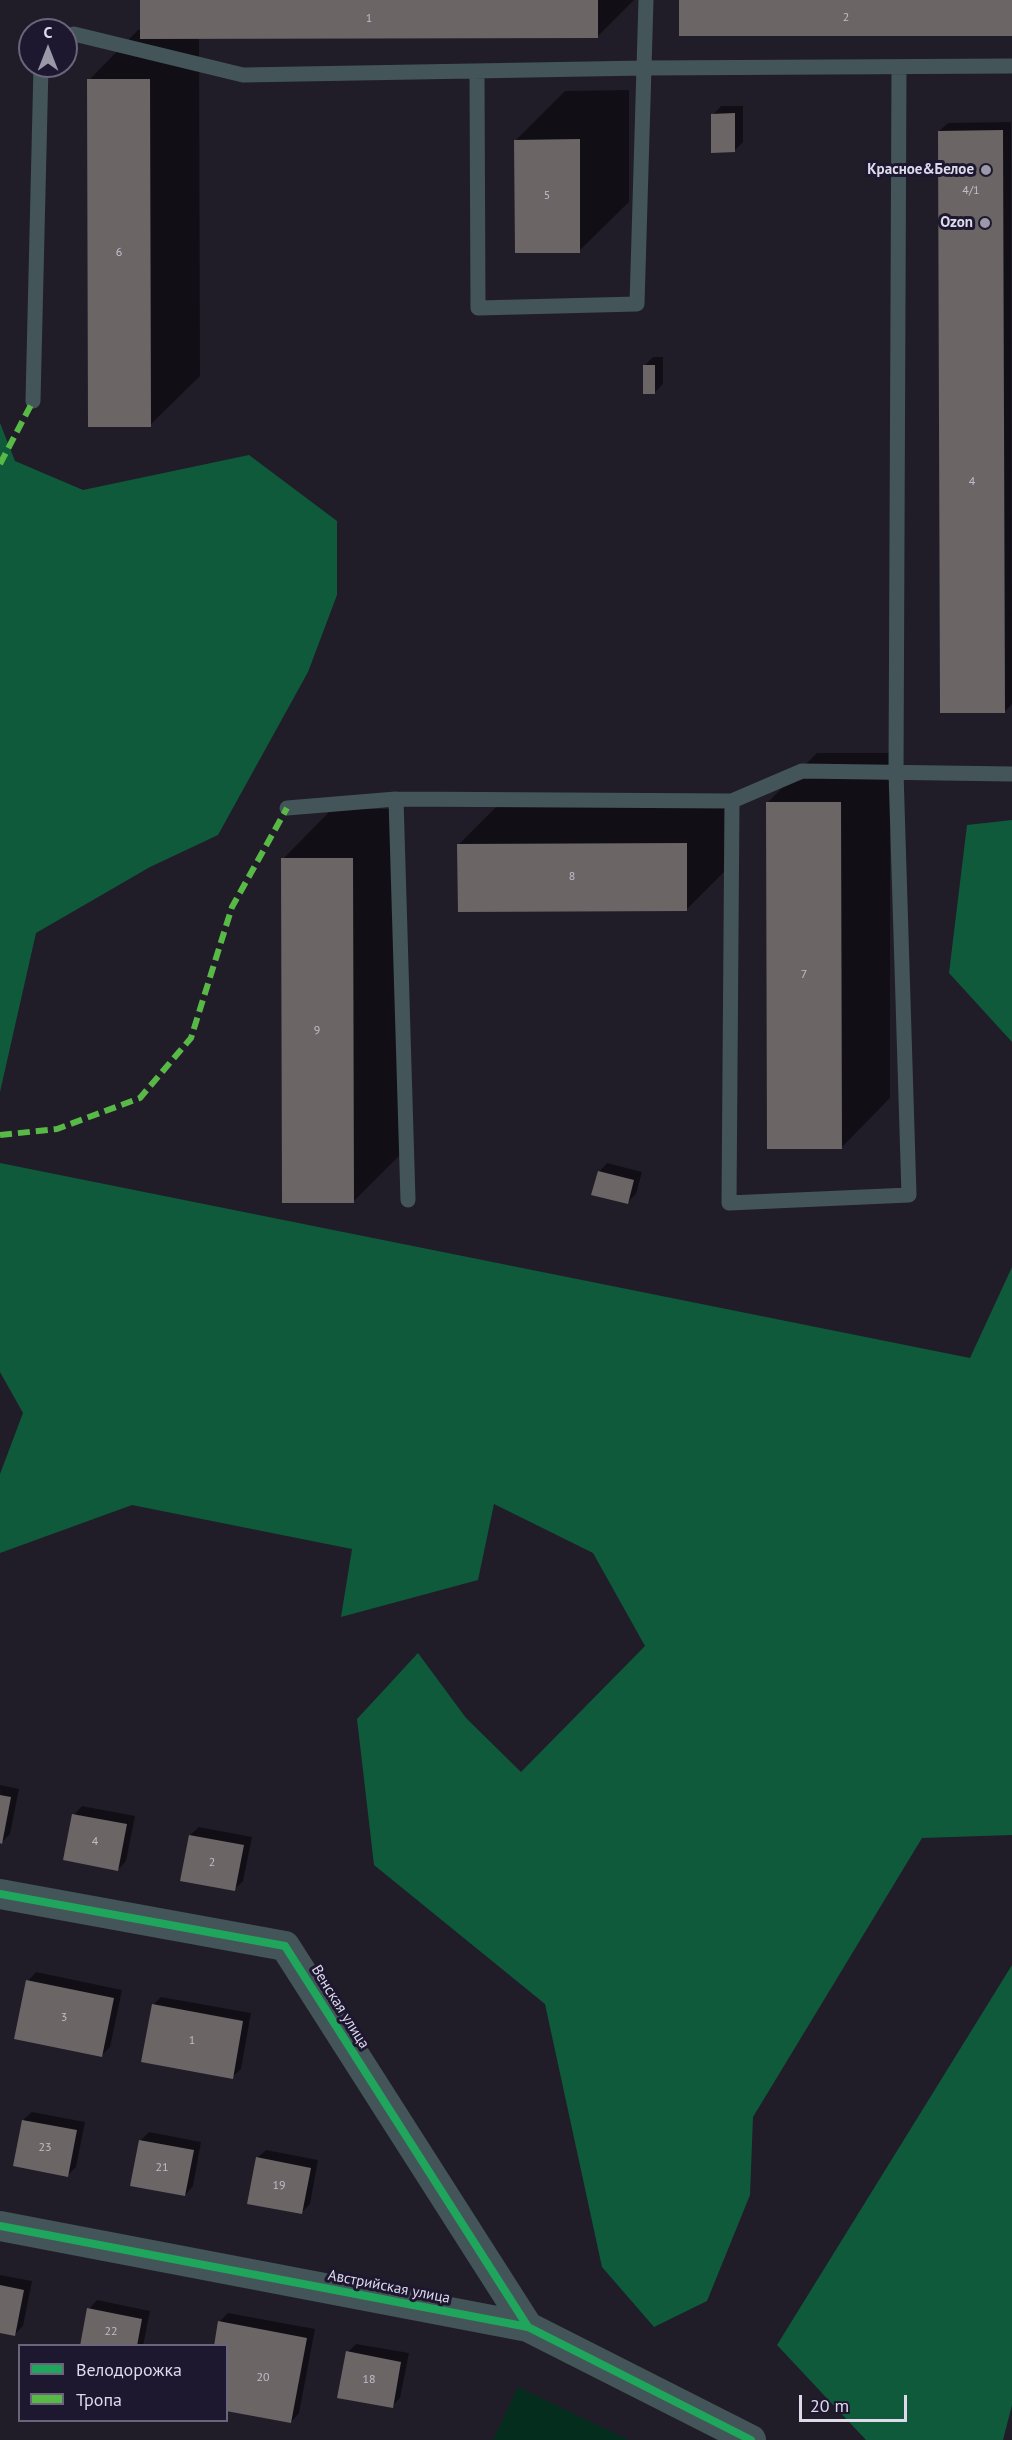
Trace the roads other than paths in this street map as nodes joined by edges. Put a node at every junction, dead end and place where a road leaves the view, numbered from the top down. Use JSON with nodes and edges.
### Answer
{"nodes":[{"id":1,"x":646,"y":0,"type":"edge"},
{"id":2,"x":78,"y":35,"type":"edge"},
{"id":3,"x":899,"y":66,"type":"junction"},
{"id":4,"x":1012,"y":66,"type":"edge"},
{"id":5,"x":645,"y":68,"type":"junction"},
{"id":6,"x":477,"y":72,"type":"junction"},
{"id":7,"x":41,"y":78,"type":"edge"},
{"id":8,"x":33,"y":401,"type":"dead end"},
{"id":9,"x":896,"y":772,"type":"junction"},
{"id":10,"x":1012,"y":774,"type":"edge"},
{"id":11,"x":396,"y":799,"type":"junction"},
{"id":12,"x":732,"y":801,"type":"junction"},
{"id":13,"x":287,"y":808,"type":"dead end"},
{"id":14,"x":408,"y":1200,"type":"dead end"},
{"id":15,"x":0,"y":1894,"type":"edge"},
{"id":16,"x":0,"y":2226,"type":"edge"},
{"id":17,"x":528,"y":2327,"type":"junction"},
{"id":18,"x":751,"y":2440,"type":"edge"}],
"edges":[{"from":1,"to":5,"type":"lane"},
{"from":2,"to":6,"type":"lane"},
{"from":3,"to":4,"type":"lane"},
{"from":3,"to":5,"type":"lane"},
{"from":3,"to":9,"type":"lane"},
{"from":5,"to":6,"type":"lane"},
{"from":5,"to":6,"type":"lane"},
{"from":7,"to":8,"type":"lane"},
{"from":9,"to":10,"type":"lane"},
{"from":9,"to":12,"type":"lane"},
{"from":9,"to":12,"type":"lane"},
{"from":11,"to":12,"type":"lane"},
{"from":11,"to":13,"type":"lane"},
{"from":11,"to":14,"type":"lane"},
{"from":15,"to":17,"type":"street","name":"Венская улица"},
{"from":16,"to":17,"type":"street","name":"Австрийская улица"},
{"from":17,"to":18,"type":"street","name":"Австрийская улица"}]}
